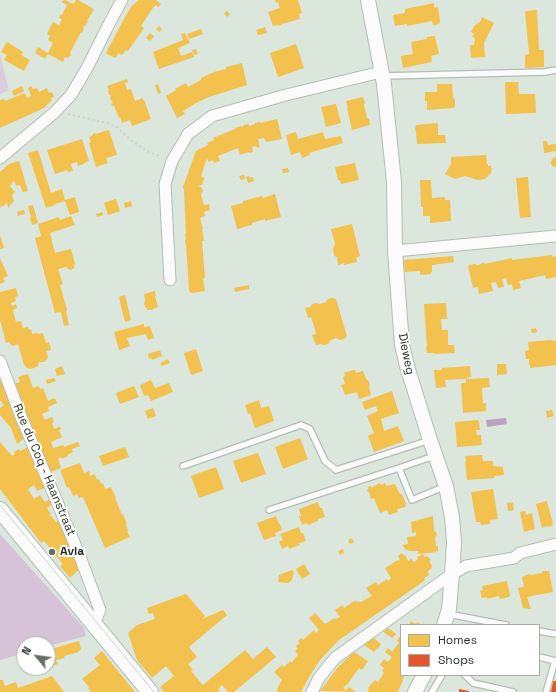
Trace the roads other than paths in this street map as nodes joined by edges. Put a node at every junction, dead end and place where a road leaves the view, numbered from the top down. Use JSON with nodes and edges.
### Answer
{"nodes":[{"id":1,"x":122,"y":0,"type":"edge"},
{"id":2,"x":368,"y":0,"type":"edge"},
{"id":3,"x":556,"y":70,"type":"edge"},
{"id":4,"x":382,"y":74,"type":"junction"},
{"id":5,"x":0,"y":158,"type":"edge"},
{"id":6,"x":556,"y":236,"type":"edge"},
{"id":7,"x":395,"y":251,"type":"junction"},
{"id":8,"x":170,"y":280,"type":"dead end"},
{"id":9,"x":0,"y":361,"type":"edge"},
{"id":10,"x":430,"y":440,"type":"junction"},
{"id":11,"x":435,"y":455,"type":"junction"},
{"id":12,"x":183,"y":466,"type":"dead end"},
{"id":13,"x":399,"y":468,"type":"junction"},
{"id":14,"x":446,"y":486,"type":"junction"},
{"id":15,"x":0,"y":510,"type":"edge"},
{"id":16,"x":269,"y":510,"type":"dead end"},
{"id":17,"x":556,"y":544,"type":"edge"},
{"id":18,"x":452,"y":574,"type":"junction"},
{"id":19,"x":446,"y":620,"type":"edge"},
{"id":20,"x":94,"y":624,"type":"junction"},
{"id":21,"x":494,"y":624,"type":"edge"},
{"id":22,"x":540,"y":631,"type":"edge"},
{"id":23,"x":556,"y":634,"type":"edge"},
{"id":24,"x":540,"y":657,"type":"edge"},
{"id":25,"x":556,"y":661,"type":"edge"},
{"id":26,"x":423,"y":676,"type":"edge"},
{"id":27,"x":441,"y":676,"type":"edge"},
{"id":28,"x":466,"y":676,"type":"edge"},
{"id":29,"x":150,"y":692,"type":"edge"},
{"id":30,"x":312,"y":692,"type":"edge"},
{"id":31,"x":415,"y":692,"type":"edge"},
{"id":32,"x":432,"y":692,"type":"edge"},
{"id":33,"x":513,"y":692,"type":"edge"},
{"id":34,"x":546,"y":692,"type":"edge"}],
"edges":[{"from":1,"to":5,"type":"street"},
{"from":2,"to":4,"type":"street","name":"Dieweg"},
{"from":3,"to":4,"type":"lane"},
{"from":4,"to":7,"type":"street","name":"Dieweg"},
{"from":4,"to":8,"type":"street"},
{"from":6,"to":7,"type":"street"},
{"from":7,"to":10,"type":"street","name":"Dieweg"},
{"from":9,"to":20,"type":"street","name":"Rue du Coq - Haanstraat"},
{"from":10,"to":11,"type":"street","name":"Dieweg"},
{"from":10,"to":12,"type":"lane"},
{"from":11,"to":13,"type":"lane"},
{"from":11,"to":14,"type":"street","name":"Dieweg"},
{"from":13,"to":14,"type":"lane"},
{"from":13,"to":16,"type":"lane"},
{"from":14,"to":18,"type":"street","name":"Dieweg"},
{"from":15,"to":20,"type":"main road"},
{"from":17,"to":18,"type":"street"},
{"from":18,"to":19,"type":"street","name":"Dieweg"},
{"from":18,"to":30,"type":"street"},
{"from":19,"to":21,"type":"lane"},
{"from":20,"to":29,"type":"main road"},
{"from":22,"to":23,"type":"lane"},
{"from":24,"to":25,"type":"lane"},
{"from":25,"to":34,"type":"lane"},
{"from":26,"to":31,"type":"street"},
{"from":27,"to":32,"type":"lane"},
{"from":28,"to":33,"type":"lane"}]}
